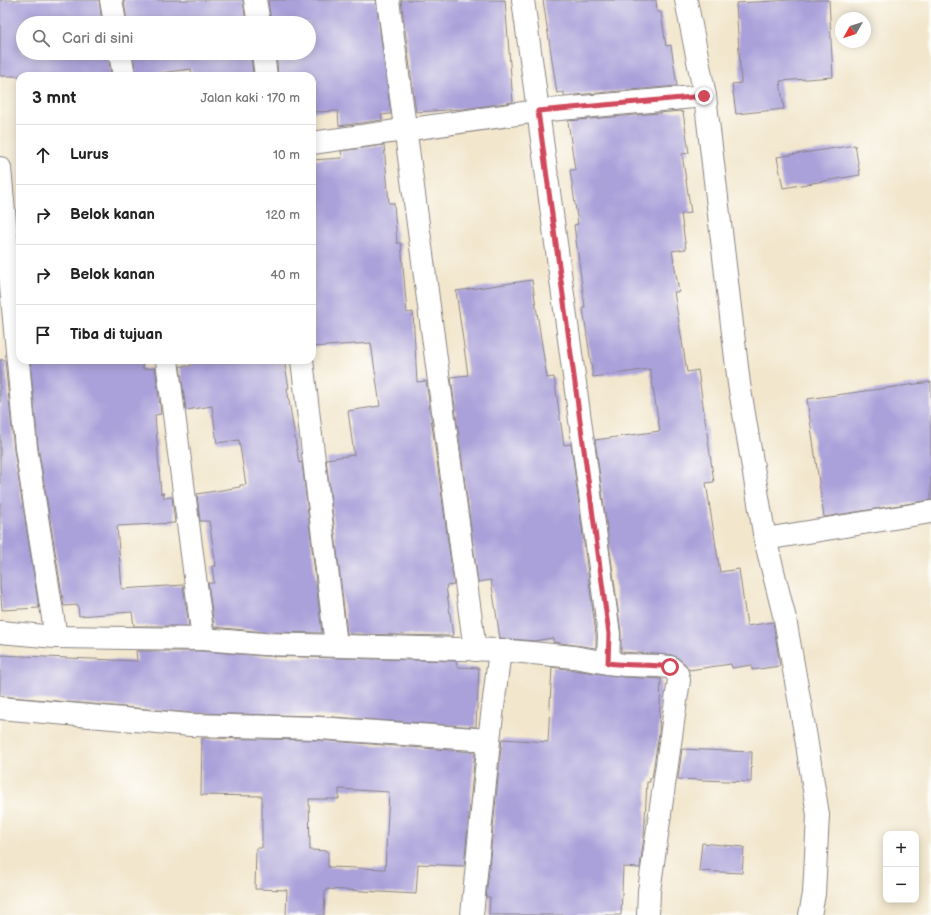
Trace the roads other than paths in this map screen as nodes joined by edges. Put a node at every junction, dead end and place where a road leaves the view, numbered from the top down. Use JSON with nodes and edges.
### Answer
{"nodes":[{"id":1,"x":111,"y":0,"type":"edge"},
{"id":2,"x":255,"y":0,"type":"edge"},
{"id":3,"x":388,"y":0,"type":"edge"},
{"id":4,"x":523,"y":0,"type":"edge"},
{"id":5,"x":686,"y":0,"type":"edge"},
{"id":6,"x":114,"y":16,"type":"edge"},
{"id":7,"x":257,"y":16,"type":"edge"},
{"id":8,"x":121,"y":60,"type":"edge"},
{"id":9,"x":264,"y":60,"type":"edge"},
{"id":10,"x":123,"y":72,"type":"edge"},
{"id":11,"x":265,"y":72,"type":"edge"},
{"id":12,"x":704,"y":96,"type":"junction"},
{"id":13,"x":538,"y":111,"type":"junction"},
{"id":14,"x":406,"y":130,"type":"junction"},
{"id":15,"x":316,"y":142,"type":"edge"},
{"id":16,"x":5,"y":174,"type":"edge"},
{"id":17,"x":16,"y":318,"type":"edge"},
{"id":18,"x":20,"y":364,"type":"edge"},
{"id":19,"x":168,"y":364,"type":"edge"},
{"id":20,"x":302,"y":364,"type":"edge"},
{"id":21,"x":931,"y":512,"type":"edge"},
{"id":22,"x":765,"y":539,"type":"junction"},
{"id":23,"x":0,"y":632,"type":"edge"},
{"id":24,"x":56,"y":637,"type":"junction"},
{"id":25,"x":203,"y":638,"type":"junction"},
{"id":26,"x":336,"y":645,"type":"junction"},
{"id":27,"x":476,"y":650,"type":"junction"},
{"id":28,"x":500,"y":650,"type":"junction"},
{"id":29,"x":608,"y":663,"type":"junction"},
{"id":30,"x":0,"y":708,"type":"edge"},
{"id":31,"x":489,"y":740,"type":"junction"},
{"id":32,"x":472,"y":915,"type":"edge"},
{"id":33,"x":648,"y":915,"type":"edge"},
{"id":34,"x":810,"y":915,"type":"edge"}],
"edges":[{"from":1,"to":6,"type":"street"},
{"from":2,"to":7,"type":"street"},
{"from":3,"to":14,"type":"street"},
{"from":4,"to":13,"type":"street"},
{"from":5,"to":12,"type":"street"},
{"from":8,"to":10,"type":"street"},
{"from":9,"to":11,"type":"street"},
{"from":12,"to":13,"type":"street"},
{"from":12,"to":22,"type":"street"},
{"from":13,"to":14,"type":"street"},
{"from":13,"to":29,"type":"street"},
{"from":14,"to":15,"type":"street"},
{"from":14,"to":27,"type":"street"},
{"from":16,"to":17,"type":"street"},
{"from":18,"to":24,"type":"street"},
{"from":19,"to":25,"type":"street"},
{"from":20,"to":26,"type":"street"},
{"from":21,"to":22,"type":"street"},
{"from":22,"to":34,"type":"street"},
{"from":23,"to":24,"type":"street"},
{"from":24,"to":25,"type":"street"},
{"from":25,"to":26,"type":"street"},
{"from":26,"to":27,"type":"street"},
{"from":27,"to":28,"type":"street"},
{"from":28,"to":29,"type":"street"},
{"from":28,"to":31,"type":"street"},
{"from":29,"to":33,"type":"street"},
{"from":30,"to":31,"type":"street"},
{"from":31,"to":32,"type":"street"}]}
